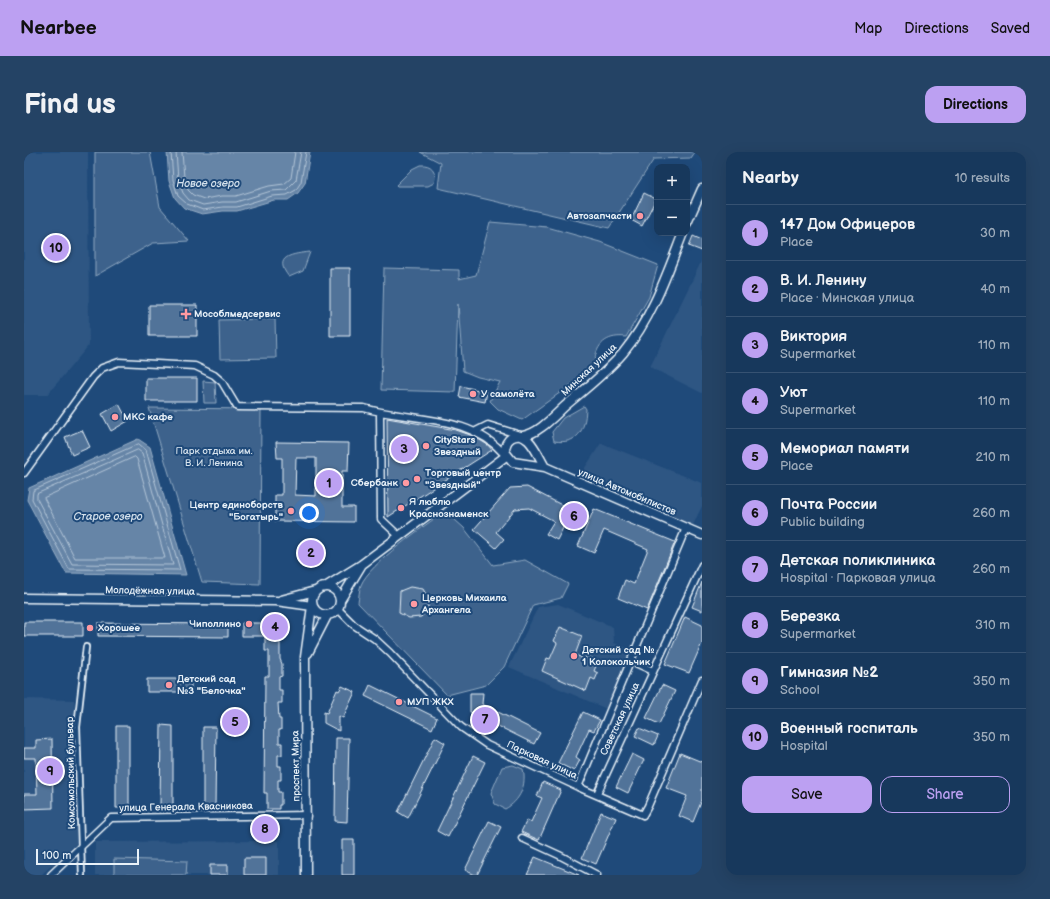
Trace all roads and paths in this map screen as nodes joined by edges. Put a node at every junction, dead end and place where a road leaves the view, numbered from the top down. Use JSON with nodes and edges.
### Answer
{"nodes":[{"id":1,"x":702,"y":189,"type":"edge"},
{"id":2,"x":690,"y":216,"type":"edge"},
{"id":3,"x":682,"y":236,"type":"edge"},
{"id":4,"x":380,"y":413,"type":"junction"},
{"id":5,"x":476,"y":431,"type":"junction"},
{"id":6,"x":526,"y":439,"type":"junction"},
{"id":7,"x":506,"y":456,"type":"junction"},
{"id":8,"x":522,"y":463,"type":"junction"},
{"id":9,"x":545,"y":467,"type":"junction"},
{"id":10,"x":24,"y":473,"type":"edge"},
{"id":11,"x":686,"y":528,"type":"junction"},
{"id":12,"x":702,"y":535,"type":"edge"},
{"id":13,"x":399,"y":536,"type":"junction"},
{"id":14,"x":702,"y":565,"type":"edge"},
{"id":15,"x":361,"y":566,"type":"junction"},
{"id":16,"x":327,"y":586,"type":"junction"},
{"id":17,"x":315,"y":591,"type":"junction"},
{"id":18,"x":24,"y":598,"type":"edge"},
{"id":19,"x":341,"y":599,"type":"junction"},
{"id":20,"x":276,"y":601,"type":"junction"},
{"id":21,"x":312,"y":606,"type":"junction"},
{"id":22,"x":338,"y":609,"type":"junction"},
{"id":23,"x":327,"y":616,"type":"junction"},
{"id":24,"x":86,"y":647,"type":"dead end"},
{"id":25,"x":305,"y":657,"type":"junction"},
{"id":26,"x":631,"y":661,"type":"junction"},
{"id":27,"x":653,"y":671,"type":"junction"},
{"id":28,"x":702,"y":680,"type":"edge"},
{"id":29,"x":578,"y":787,"type":"junction"},
{"id":30,"x":597,"y":794,"type":"junction"},
{"id":31,"x":307,"y":815,"type":"junction"},
{"id":32,"x":522,"y":838,"type":"dead end"},
{"id":33,"x":81,"y":846,"type":"junction"},
{"id":34,"x":51,"y":875,"type":"edge"},
{"id":35,"x":82,"y":875,"type":"edge"},
{"id":36,"x":306,"y":875,"type":"edge"},
{"id":37,"x":597,"y":875,"type":"edge"}],
"edges":[{"from":1,"to":2,"type":"street"},
{"from":3,"to":6,"type":"street","name":"Минская улица"},
{"from":4,"to":5,"type":"street"},
{"from":4,"to":10,"type":"street"},
{"from":4,"to":13,"type":"street"},
{"from":5,"to":6,"type":"street"},
{"from":5,"to":7,"type":"street"},
{"from":6,"to":7,"type":"street"},
{"from":6,"to":8,"type":"street"},
{"from":6,"to":9,"type":"street"},
{"from":7,"to":8,"type":"street"},
{"from":7,"to":13,"type":"street"},
{"from":8,"to":9,"type":"street","name":"улица Автомобилистов"},
{"from":9,"to":11,"type":"street","name":"улица Автомобилистов"},
{"from":11,"to":12,"type":"street","name":"улица Автомобилистов"},
{"from":11,"to":26,"type":"street"},
{"from":13,"to":15,"type":"street"},
{"from":14,"to":27,"type":"street","name":"Советская улица"},
{"from":15,"to":16,"type":"street"},
{"from":15,"to":19,"type":"street"},
{"from":16,"to":17,"type":"street"},
{"from":16,"to":19,"type":"street"},
{"from":17,"to":20,"type":"street","name":"Молодёжная улица"},
{"from":17,"to":21,"type":"street"},
{"from":18,"to":20,"type":"street","name":"Молодёжная улица"},
{"from":19,"to":22,"type":"street"},
{"from":20,"to":21,"type":"street","name":"Молодёжная улица"},
{"from":21,"to":23,"type":"street"},
{"from":21,"to":25,"type":"street","name":"проспект Мира"},
{"from":22,"to":23,"type":"street"},
{"from":22,"to":29,"type":"street","name":"Парковая улица"},
{"from":23,"to":25,"type":"street","name":"проспект Мира"},
{"from":24,"to":33,"type":"street","name":"Комсомольский бульвар"},
{"from":25,"to":31,"type":"street","name":"проспект Мира"},
{"from":26,"to":27,"type":"street"},
{"from":26,"to":29,"type":"street"},
{"from":27,"to":30,"type":"street","name":"Советская улица"},
{"from":28,"to":30,"type":"street","name":"Парковая улица"},
{"from":29,"to":30,"type":"street","name":"Парковая улица"},
{"from":31,"to":33,"type":"street","name":"улица Генерала Квасникова"},
{"from":31,"to":36,"type":"street","name":"проспект Мира"},
{"from":32,"to":37,"type":"street"},
{"from":33,"to":34,"type":"street","name":"улица Генерала Квасникова"},
{"from":33,"to":35,"type":"street","name":"Комсомольский бульвар"}]}
